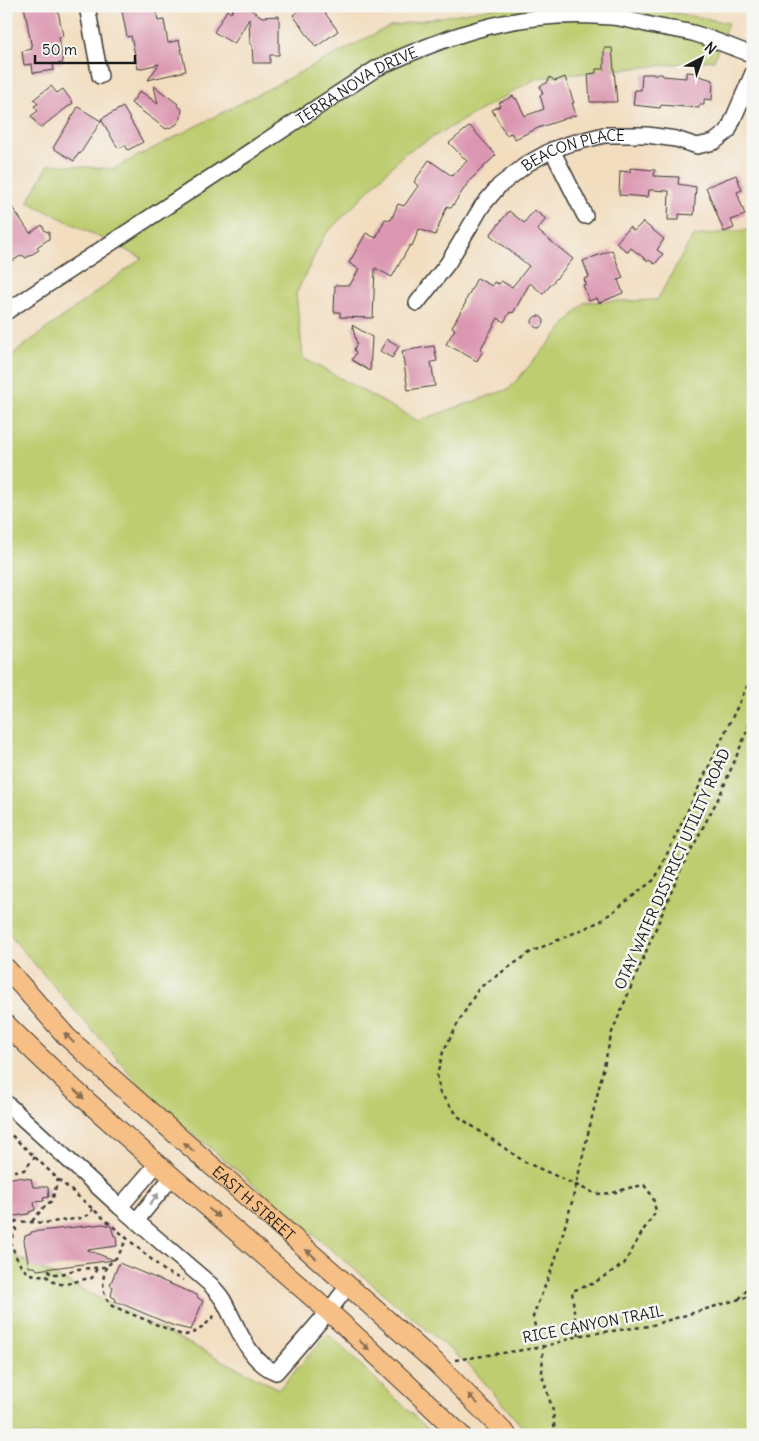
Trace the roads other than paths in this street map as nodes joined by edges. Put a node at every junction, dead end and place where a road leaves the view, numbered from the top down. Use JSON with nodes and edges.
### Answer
{"nodes":[{"id":1,"x":87,"y":6,"type":"edge"},
{"id":2,"x":613,"y":12,"type":"edge"},
{"id":3,"x":753,"y":55,"type":"edge"},
{"id":4,"x":753,"y":73,"type":"edge"},
{"id":5,"x":100,"y":76,"type":"dead end"},
{"id":6,"x":552,"y":150,"type":"junction"},
{"id":7,"x":585,"y":216,"type":"dead end"},
{"id":8,"x":417,"y":303,"type":"dead end"},
{"id":9,"x":7,"y":311,"type":"edge"},
{"id":10,"x":6,"y":968,"type":"edge"},
{"id":11,"x":6,"y":1024,"type":"edge"},
{"id":12,"x":6,"y":1103,"type":"edge"},
{"id":13,"x":157,"y":1164,"type":"junction"},
{"id":14,"x":172,"y":1177,"type":"junction"},
{"id":15,"x":120,"y":1207,"type":"junction"},
{"id":16,"x":136,"y":1221,"type":"junction"},
{"id":17,"x":348,"y":1286,"type":"junction"},
{"id":18,"x":328,"y":1312,"type":"junction"},
{"id":19,"x":461,"y":1435,"type":"edge"},
{"id":20,"x":506,"y":1435,"type":"edge"}],
"edges":[{"from":1,"to":5,"type":"street"},
{"from":2,"to":3,"type":"street","name":"TERRA NOVA DRIVE"},
{"from":2,"to":9,"type":"street","name":"TERRA NOVA DRIVE"},
{"from":4,"to":6,"type":"street","name":"BEACON PLACE"},
{"from":6,"to":7,"type":"street"},
{"from":6,"to":8,"type":"street","name":"BEACON PLACE"},
{"from":17,"to":10,"type":"main road","name":"EAST H STREET","one_way":true},
{"from":11,"to":13,"type":"main road","one_way":true},
{"from":12,"to":15,"type":"street"},
{"from":13,"to":14,"type":"main road"},
{"from":13,"to":15,"type":"street"},
{"from":16,"to":14,"type":"street","one_way":true},
{"from":14,"to":18,"type":"main road","one_way":true},
{"from":15,"to":16,"type":"street"},
{"from":16,"to":18,"type":"street"},
{"from":17,"to":18,"type":"street"},
{"from":20,"to":17,"type":"main road","name":"EAST H STREET","one_way":true},
{"from":18,"to":19,"type":"main road","one_way":true}]}
